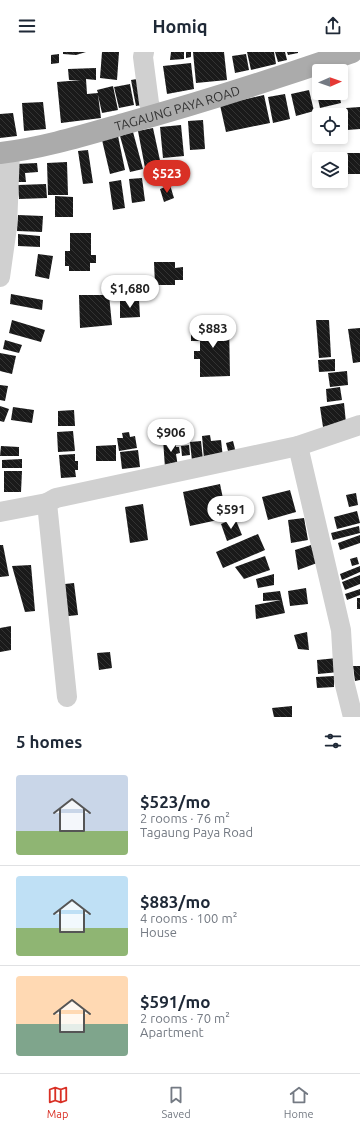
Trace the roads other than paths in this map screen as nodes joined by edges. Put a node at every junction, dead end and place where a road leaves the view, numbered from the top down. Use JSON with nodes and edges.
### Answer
{"nodes":[{"id":1,"x":144,"y":52,"type":"edge"},
{"id":2,"x":352,"y":52,"type":"edge"},
{"id":3,"x":154,"y":116,"type":"junction"},
{"id":4,"x":5,"y":153,"type":"edge"},
{"id":5,"x":0,"y":277,"type":"edge"},
{"id":6,"x":360,"y":425,"type":"edge"},
{"id":7,"x":298,"y":446,"type":"junction"},
{"id":8,"x":47,"y":503,"type":"junction"},
{"id":9,"x":0,"y":512,"type":"edge"},
{"id":10,"x":67,"y":697,"type":"dead end"},
{"id":11,"x":353,"y":717,"type":"edge"}],
"edges":[{"from":1,"to":3,"type":"street"},
{"from":2,"to":3,"type":"main road","name":"TAGAUNG PAYA ROAD"},
{"from":3,"to":4,"type":"main road","name":"TAGAUNG PAYA ROAD"},
{"from":4,"to":5,"type":"street"},
{"from":6,"to":7,"type":"street"},
{"from":7,"to":8,"type":"street"},
{"from":7,"to":11,"type":"street"},
{"from":8,"to":9,"type":"street"},
{"from":8,"to":10,"type":"street"}]}
